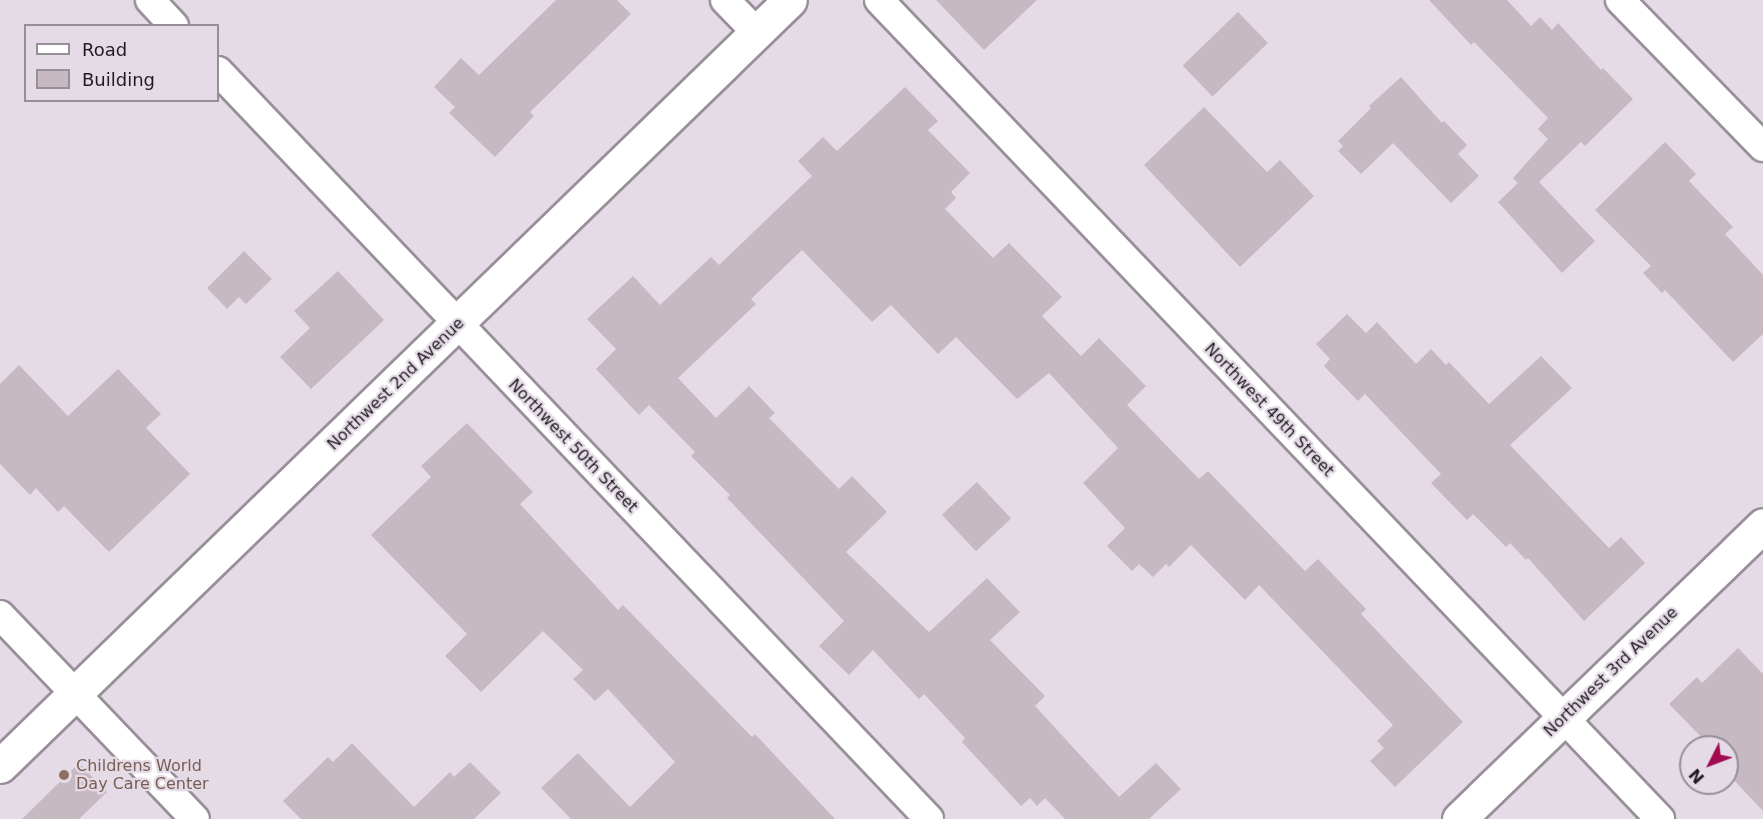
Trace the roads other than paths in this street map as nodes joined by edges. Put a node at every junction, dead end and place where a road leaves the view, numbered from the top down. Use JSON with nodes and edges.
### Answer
{"nodes":[{"id":1,"x":150,"y":0,"type":"edge"},
{"id":2,"x":725,"y":0,"type":"edge"},
{"id":3,"x":790,"y":0,"type":"edge"},
{"id":4,"x":879,"y":0,"type":"edge"},
{"id":5,"x":1620,"y":0,"type":"edge"},
{"id":6,"x":172,"y":24,"type":"edge"},
{"id":7,"x":757,"y":33,"type":"junction"},
{"id":8,"x":219,"y":72,"type":"edge"},
{"id":9,"x":1763,"y":147,"type":"edge"},
{"id":10,"x":457,"y":325,"type":"junction"},
{"id":11,"x":1763,"y":525,"type":"edge"},
{"id":12,"x":0,"y":615,"type":"edge"},
{"id":13,"x":74,"y":694,"type":"junction"},
{"id":14,"x":1563,"y":718,"type":"junction"},
{"id":15,"x":0,"y":766,"type":"edge"},
{"id":16,"x":195,"y":819,"type":"edge"},
{"id":17,"x":929,"y":819,"type":"edge"},
{"id":18,"x":1459,"y":819,"type":"edge"},
{"id":19,"x":1660,"y":819,"type":"edge"}],
"edges":[{"from":1,"to":6,"type":"street"},
{"from":2,"to":7,"type":"street"},
{"from":3,"to":7,"type":"street","name":"Northwest 2nd Avenue"},
{"from":4,"to":14,"type":"street","name":"Northwest 49th Street"},
{"from":5,"to":9,"type":"street"},
{"from":7,"to":10,"type":"street","name":"Northwest 2nd Avenue"},
{"from":8,"to":10,"type":"street","name":"Northwest 50th Street"},
{"from":10,"to":13,"type":"street","name":"Northwest 2nd Avenue"},
{"from":10,"to":17,"type":"street","name":"Northwest 50th Street"},
{"from":11,"to":14,"type":"street","name":"Northwest 3rd Avenue"},
{"from":12,"to":13,"type":"street"},
{"from":13,"to":15,"type":"street","name":"Northwest 2nd Avenue"},
{"from":13,"to":16,"type":"street"},
{"from":14,"to":18,"type":"street","name":"Northwest 3rd Avenue"},
{"from":14,"to":19,"type":"street","name":"Northwest 49th Street"}]}
